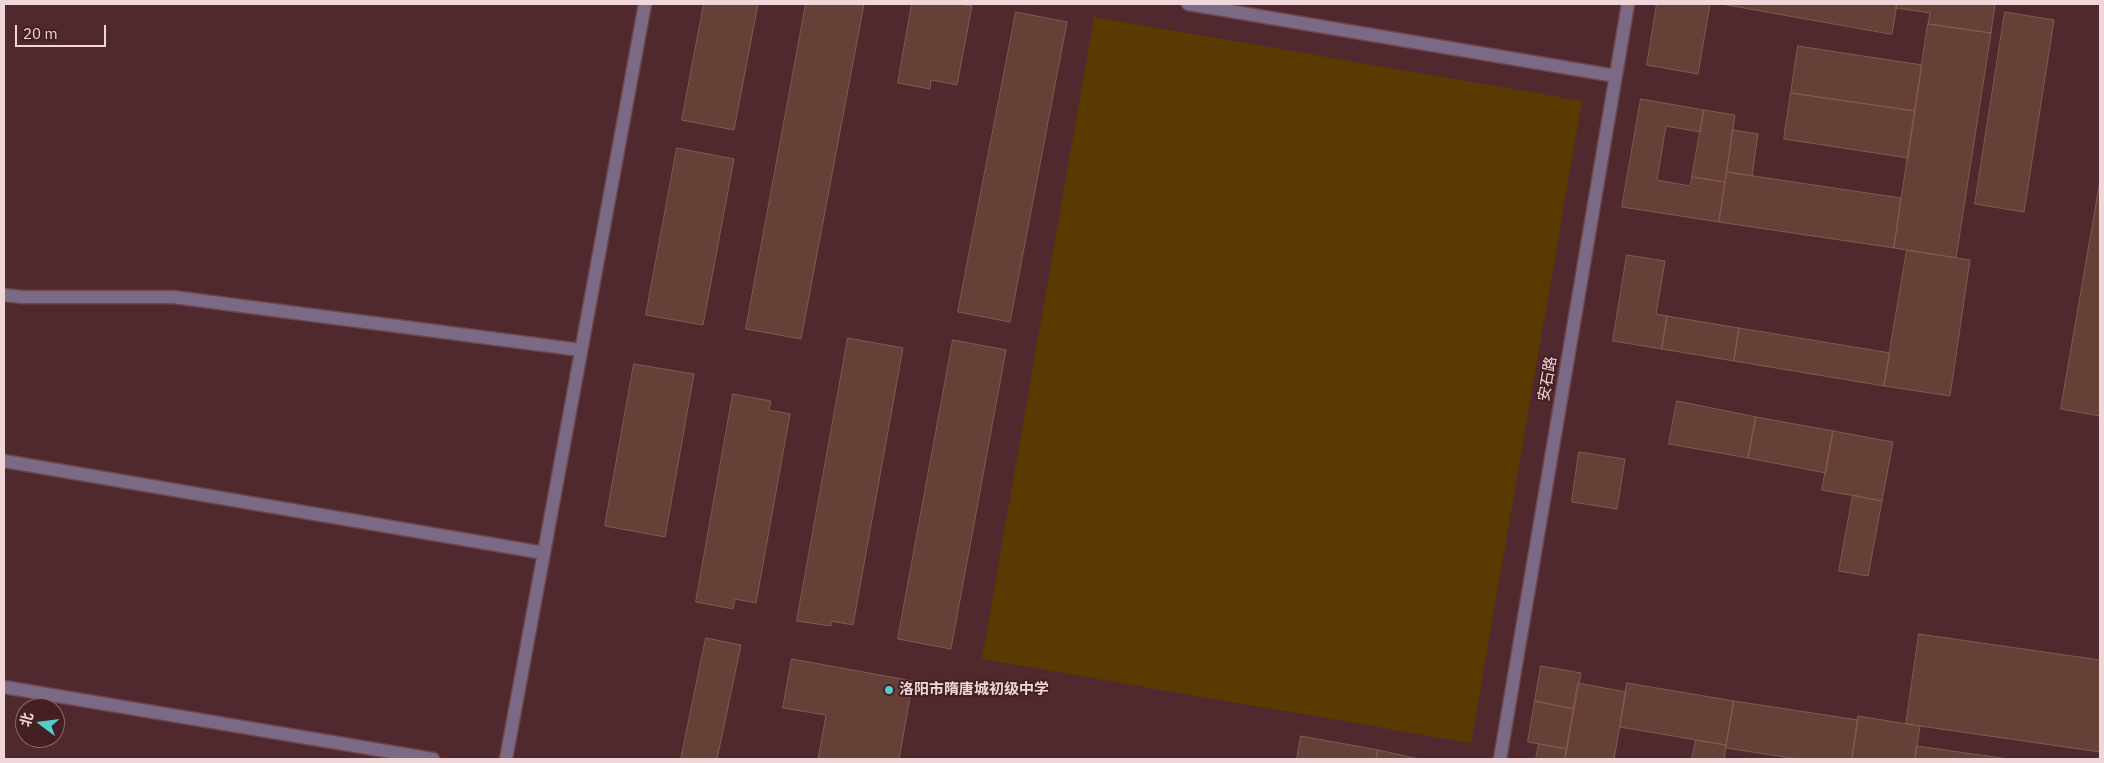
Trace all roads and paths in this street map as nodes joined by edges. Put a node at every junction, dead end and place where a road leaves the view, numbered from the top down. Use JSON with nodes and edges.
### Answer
{"nodes":[{"id":1,"x":645,"y":4,"type":"edge"},
{"id":2,"x":1188,"y":4,"type":"edge"},
{"id":3,"x":1628,"y":4,"type":"edge"},
{"id":4,"x":1616,"y":76,"type":"junction"},
{"id":5,"x":4,"y":295,"type":"edge"},
{"id":6,"x":581,"y":350,"type":"junction"},
{"id":7,"x":4,"y":460,"type":"edge"},
{"id":8,"x":544,"y":553,"type":"junction"},
{"id":9,"x":4,"y":687,"type":"edge"},
{"id":10,"x":433,"y":759,"type":"edge"},
{"id":11,"x":506,"y":759,"type":"edge"},
{"id":12,"x":1500,"y":759,"type":"edge"}],
"edges":[{"from":1,"to":6,"type":"street"},
{"from":2,"to":4,"type":"street"},
{"from":3,"to":4,"type":"street","name":"安石路"},
{"from":4,"to":12,"type":"street","name":"安石路"},
{"from":5,"to":6,"type":"street"},
{"from":6,"to":8,"type":"street"},
{"from":7,"to":8,"type":"street"},
{"from":8,"to":11,"type":"street"},
{"from":9,"to":10,"type":"street"}]}
